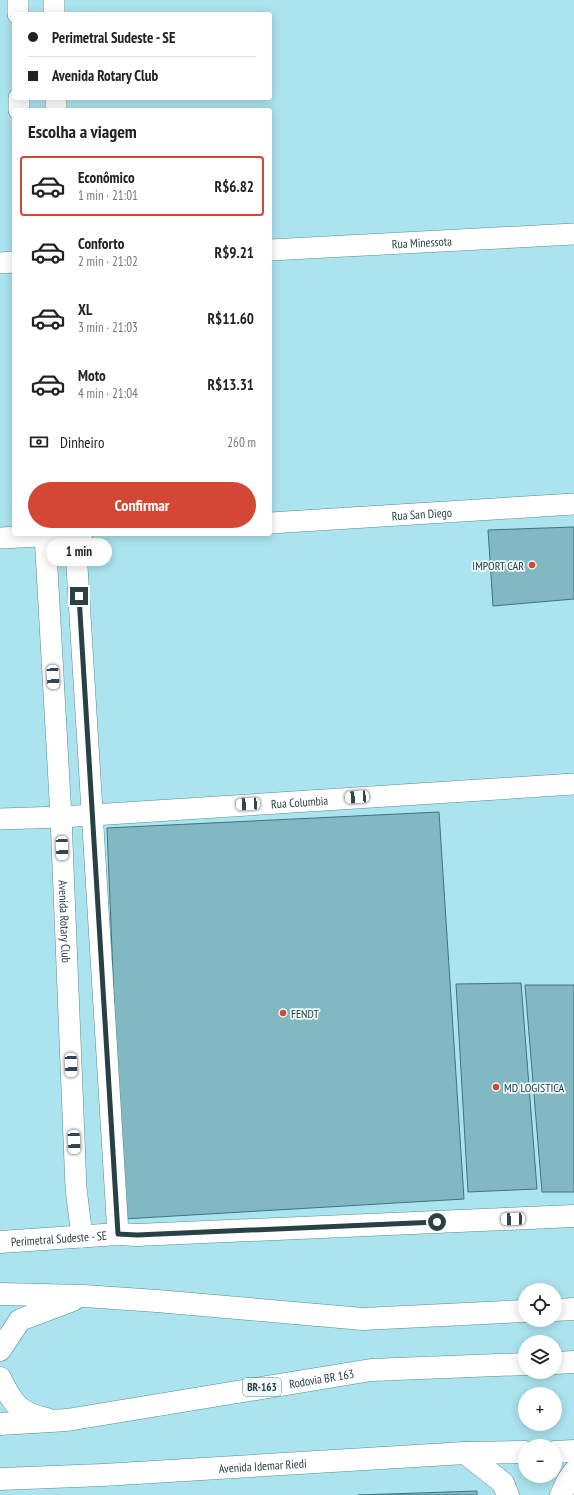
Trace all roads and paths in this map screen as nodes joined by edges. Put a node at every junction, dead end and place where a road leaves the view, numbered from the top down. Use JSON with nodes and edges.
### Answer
{"nodes":[{"id":1,"x":18,"y":0,"type":"edge"},
{"id":2,"x":54,"y":0,"type":"edge"},
{"id":3,"x":18,"y":12,"type":"edge"},
{"id":4,"x":54,"y":12,"type":"edge"},
{"id":5,"x":574,"y":234,"type":"edge"},
{"id":6,"x":272,"y":250,"type":"edge"},
{"id":7,"x":12,"y":262,"type":"edge"},
{"id":8,"x":0,"y":263,"type":"edge"},
{"id":9,"x":574,"y":504,"type":"edge"},
{"id":10,"x":272,"y":523,"type":"edge"},
{"id":11,"x":45,"y":536,"type":"edge"},
{"id":12,"x":75,"y":536,"type":"edge"},
{"id":13,"x":0,"y":538,"type":"edge"},
{"id":14,"x":574,"y":784,"type":"edge"},
{"id":15,"x":93,"y":814,"type":"junction"},
{"id":16,"x":61,"y":817,"type":"junction"},
{"id":17,"x":0,"y":819,"type":"edge"},
{"id":18,"x":574,"y":1216,"type":"edge"},
{"id":19,"x":118,"y":1234,"type":"junction"},
{"id":20,"x":82,"y":1237,"type":"junction"},
{"id":21,"x":0,"y":1242,"type":"edge"},
{"id":22,"x":0,"y":1294,"type":"edge"},
{"id":23,"x":84,"y":1296,"type":"junction"},
{"id":24,"x":574,"y":1309,"type":"edge"},
{"id":25,"x":562,"y":1310,"type":"edge"},
{"id":26,"x":518,"y":1311,"type":"edge"},
{"id":27,"x":0,"y":1350,"type":"edge"},
{"id":28,"x":574,"y":1362,"type":"edge"},
{"id":29,"x":562,"y":1363,"type":"edge"},
{"id":30,"x":518,"y":1364,"type":"edge"},
{"id":31,"x":0,"y":1378,"type":"edge"},
{"id":32,"x":54,"y":1421,"type":"junction"},
{"id":33,"x":0,"y":1424,"type":"edge"},
{"id":34,"x":518,"y":1452,"type":"edge"},
{"id":35,"x":562,"y":1452,"type":"edge"},
{"id":36,"x":574,"y":1452,"type":"edge"},
{"id":37,"x":465,"y":1453,"type":"junction"},
{"id":38,"x":574,"y":1472,"type":"edge"},
{"id":39,"x":0,"y":1479,"type":"edge"},
{"id":40,"x":508,"y":1495,"type":"edge"},
{"id":41,"x":561,"y":1495,"type":"edge"}],
"edges":[{"from":1,"to":3,"type":"street"},
{"from":2,"to":4,"type":"street"},
{"from":5,"to":6,"type":"street","name":"Rua Minessota"},
{"from":7,"to":8,"type":"street"},
{"from":9,"to":10,"type":"street","name":"Rua San Diego"},
{"from":11,"to":13,"type":"street"},
{"from":11,"to":16,"type":"street","name":"Avenida Rotary Club"},
{"from":12,"to":15,"type":"street"},
{"from":14,"to":15,"type":"street","name":"Rua Columbia"},
{"from":15,"to":16,"type":"street","name":"Rua Columbia"},
{"from":15,"to":19,"type":"street"},
{"from":16,"to":17,"type":"street","name":"Rua Columbia"},
{"from":16,"to":20,"type":"street","name":"Avenida Rotary Club"},
{"from":18,"to":19,"type":"main road","name":"Perimetral Sudeste - SE"},
{"from":19,"to":20,"type":"main road","name":"Perimetral Sudeste - SE"},
{"from":20,"to":21,"type":"main road","name":"Perimetral Sudeste - SE"},
{"from":22,"to":23,"type":"main road"},
{"from":23,"to":26,"type":"main road"},
{"from":23,"to":27,"type":"main road"},
{"from":24,"to":25,"type":"main road"},
{"from":28,"to":29,"type":"main road"},
{"from":30,"to":32,"type":"main road","name":"Rodovia BR 163","number":"BR-163"},
{"from":31,"to":32,"type":"main road"},
{"from":32,"to":33,"type":"main road","name":"Rodovia BR 163","number":"BR-163"},
{"from":34,"to":37,"type":"main road","name":"Avenida Idemar Riedi"},
{"from":35,"to":36,"type":"main road"},
{"from":37,"to":39,"type":"main road","name":"Avenida Idemar Riedi"},
{"from":37,"to":40,"type":"main road"},
{"from":38,"to":41,"type":"main road"}]}
